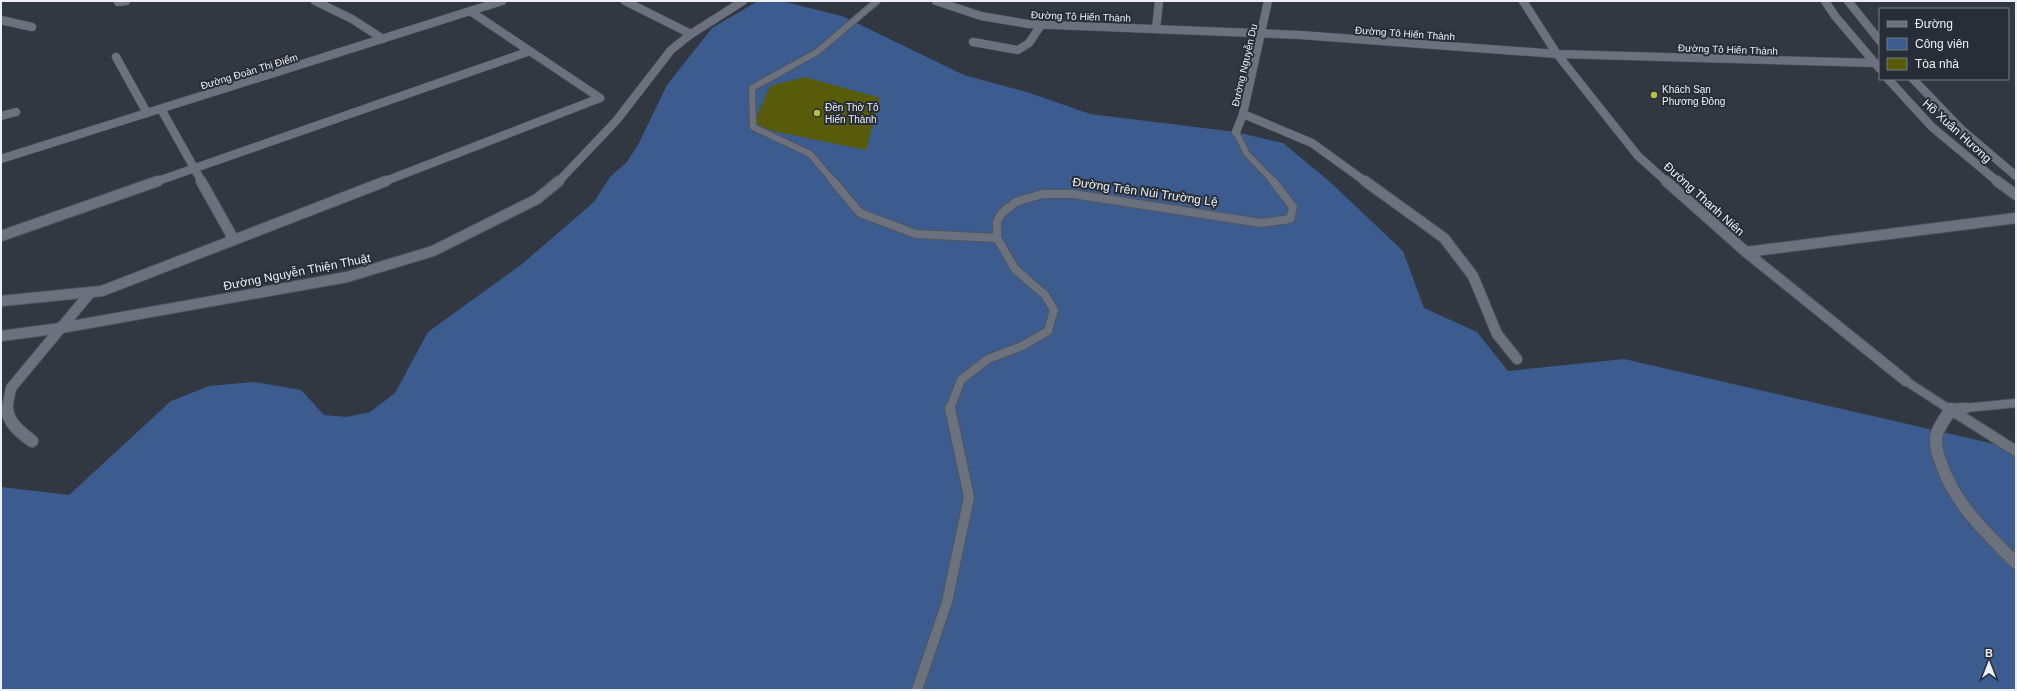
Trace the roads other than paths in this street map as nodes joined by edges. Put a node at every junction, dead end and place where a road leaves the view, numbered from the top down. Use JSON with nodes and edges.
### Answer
{"nodes":[{"id":1,"x":315,"y":1,"type":"edge"},
{"id":2,"x":502,"y":1,"type":"edge"},
{"id":3,"x":625,"y":1,"type":"edge"},
{"id":4,"x":743,"y":1,"type":"edge"},
{"id":5,"x":877,"y":1,"type":"edge"},
{"id":6,"x":936,"y":1,"type":"edge"},
{"id":7,"x":1159,"y":1,"type":"edge"},
{"id":8,"x":1268,"y":1,"type":"edge"},
{"id":9,"x":1523,"y":1,"type":"edge"},
{"id":10,"x":1825,"y":1,"type":"edge"},
{"id":11,"x":1848,"y":1,"type":"edge"},
{"id":12,"x":470,"y":11,"type":"junction"},
{"id":13,"x":1,"y":20,"type":"edge"},
{"id":14,"x":1041,"y":25,"type":"junction"},
{"id":15,"x":32,"y":27,"type":"dead end"},
{"id":16,"x":1156,"y":29,"type":"junction"},
{"id":17,"x":691,"y":34,"type":"junction"},
{"id":18,"x":1262,"y":34,"type":"junction"},
{"id":19,"x":383,"y":39,"type":"junction"},
{"id":20,"x":1879,"y":40,"type":"edge"},
{"id":21,"x":973,"y":42,"type":"dead end"},
{"id":22,"x":530,"y":51,"type":"junction"},
{"id":23,"x":1557,"y":54,"type":"junction"},
{"id":24,"x":116,"y":57,"type":"dead end"},
{"id":25,"x":1878,"y":65,"type":"edge"},
{"id":26,"x":1889,"y":80,"type":"edge"},
{"id":27,"x":1914,"y":80,"type":"edge"},
{"id":28,"x":161,"y":109,"type":"junction"},
{"id":29,"x":16,"y":112,"type":"dead end"},
{"id":30,"x":147,"y":113,"type":"junction"},
{"id":31,"x":1243,"y":114,"type":"junction"},
{"id":32,"x":1,"y":116,"type":"edge"},
{"id":33,"x":1236,"y":132,"type":"joint"},
{"id":34,"x":1,"y":159,"type":"edge"},
{"id":35,"x":194,"y":168,"type":"junction"},
{"id":36,"x":2016,"y":176,"type":"edge"},
{"id":37,"x":2016,"y":195,"type":"edge"},
{"id":38,"x":2016,"y":218,"type":"edge"},
{"id":39,"x":1,"y":236,"type":"edge"},
{"id":40,"x":997,"y":238,"type":"junction"},
{"id":41,"x":234,"y":240,"type":"junction"},
{"id":42,"x":1746,"y":252,"type":"junction"},
{"id":43,"x":90,"y":292,"type":"junction"},
{"id":44,"x":1,"y":302,"type":"edge"},
{"id":45,"x":61,"y":328,"type":"junction"},
{"id":46,"x":1,"y":336,"type":"edge"},
{"id":47,"x":1517,"y":359,"type":"dead end"},
{"id":48,"x":1906,"y":381,"type":"joint"},
{"id":49,"x":2016,"y":403,"type":"edge"},
{"id":50,"x":1951,"y":409,"type":"junction"},
{"id":51,"x":32,"y":442,"type":"dead end"},
{"id":52,"x":2016,"y":451,"type":"edge"},
{"id":53,"x":2016,"y":563,"type":"edge"},
{"id":54,"x":917,"y":690,"type":"edge"}],
"edges":[{"from":1,"to":19,"type":"street"},
{"from":2,"to":12,"type":"street","name":"Đường Đoàn Thị Điểm"},
{"from":3,"to":17,"type":"street"},
{"from":4,"to":17,"type":"street","name":"Đường Nguyễn Thiện Thuật"},
{"from":5,"to":40,"type":"lane"},
{"from":6,"to":14,"type":"street","name":"Đường Tô Hiến Thành"},
{"from":7,"to":16,"type":"street"},
{"from":8,"to":18,"type":"street","name":"Đường Nguyễn Du"},
{"from":9,"to":23,"type":"street","name":"Đường Thanh Niên"},
{"from":10,"to":25,"type":"street"},
{"from":11,"to":20,"type":"street"},
{"from":12,"to":19,"type":"street","name":"Đường Đoàn Thị Điểm"},
{"from":12,"to":22,"type":"street"},
{"from":13,"to":15,"type":"street"},
{"from":14,"to":16,"type":"street","name":"Đường Tô Hiến Thành"},
{"from":14,"to":21,"type":"street"},
{"from":16,"to":18,"type":"street","name":"Đường Tô Hiến Thành"},
{"from":17,"to":45,"type":"street","name":"Đường Nguyễn Thiện Thuật"},
{"from":18,"to":23,"type":"street","name":"Đường Tô Hiến Thành"},
{"from":18,"to":31,"type":"street","name":"Đường Nguyễn Du"},
{"from":19,"to":28,"type":"street","name":"Đường Đoàn Thị Điểm"},
{"from":22,"to":35,"type":"street"},
{"from":22,"to":41,"type":"street"},
{"from":23,"to":25,"type":"street","name":"Đường Tô Hiến Thành"},
{"from":23,"to":42,"type":"street","name":"Đường Thanh Niên"},
{"from":24,"to":30,"type":"street"},
{"from":26,"to":37,"type":"street","name":"Hồ Xuân Hương"},
{"from":27,"to":36,"type":"street","name":"Hồ Xuân Hương"},
{"from":28,"to":30,"type":"street","name":"Đường Đoàn Thị Điểm"},
{"from":28,"to":35,"type":"street"},
{"from":29,"to":32,"type":"street"},
{"from":30,"to":34,"type":"street","name":"Đường Đoàn Thị Điểm"},
{"from":31,"to":33,"type":"street","name":"Đường Nguyễn Du"},
{"from":31,"to":47,"type":"street"},
{"from":33,"to":40,"type":"lane","name":"Đường Trên Núi Trường Lệ"},
{"from":35,"to":39,"type":"street"},
{"from":35,"to":41,"type":"street"},
{"from":38,"to":42,"type":"street"},
{"from":40,"to":54,"type":"lane"},
{"from":41,"to":43,"type":"street"},
{"from":42,"to":48,"type":"street","name":"Đường Thanh Niên"},
{"from":43,"to":44,"type":"street"},
{"from":43,"to":45,"type":"street"},
{"from":45,"to":46,"type":"street","name":"Đường Nguyễn Thiện Thuật"},
{"from":45,"to":51,"type":"street"},
{"from":48,"to":50,"type":"lane"},
{"from":49,"to":50,"type":"lane"},
{"from":50,"to":52,"type":"lane"},
{"from":50,"to":53,"type":"street"}]}
